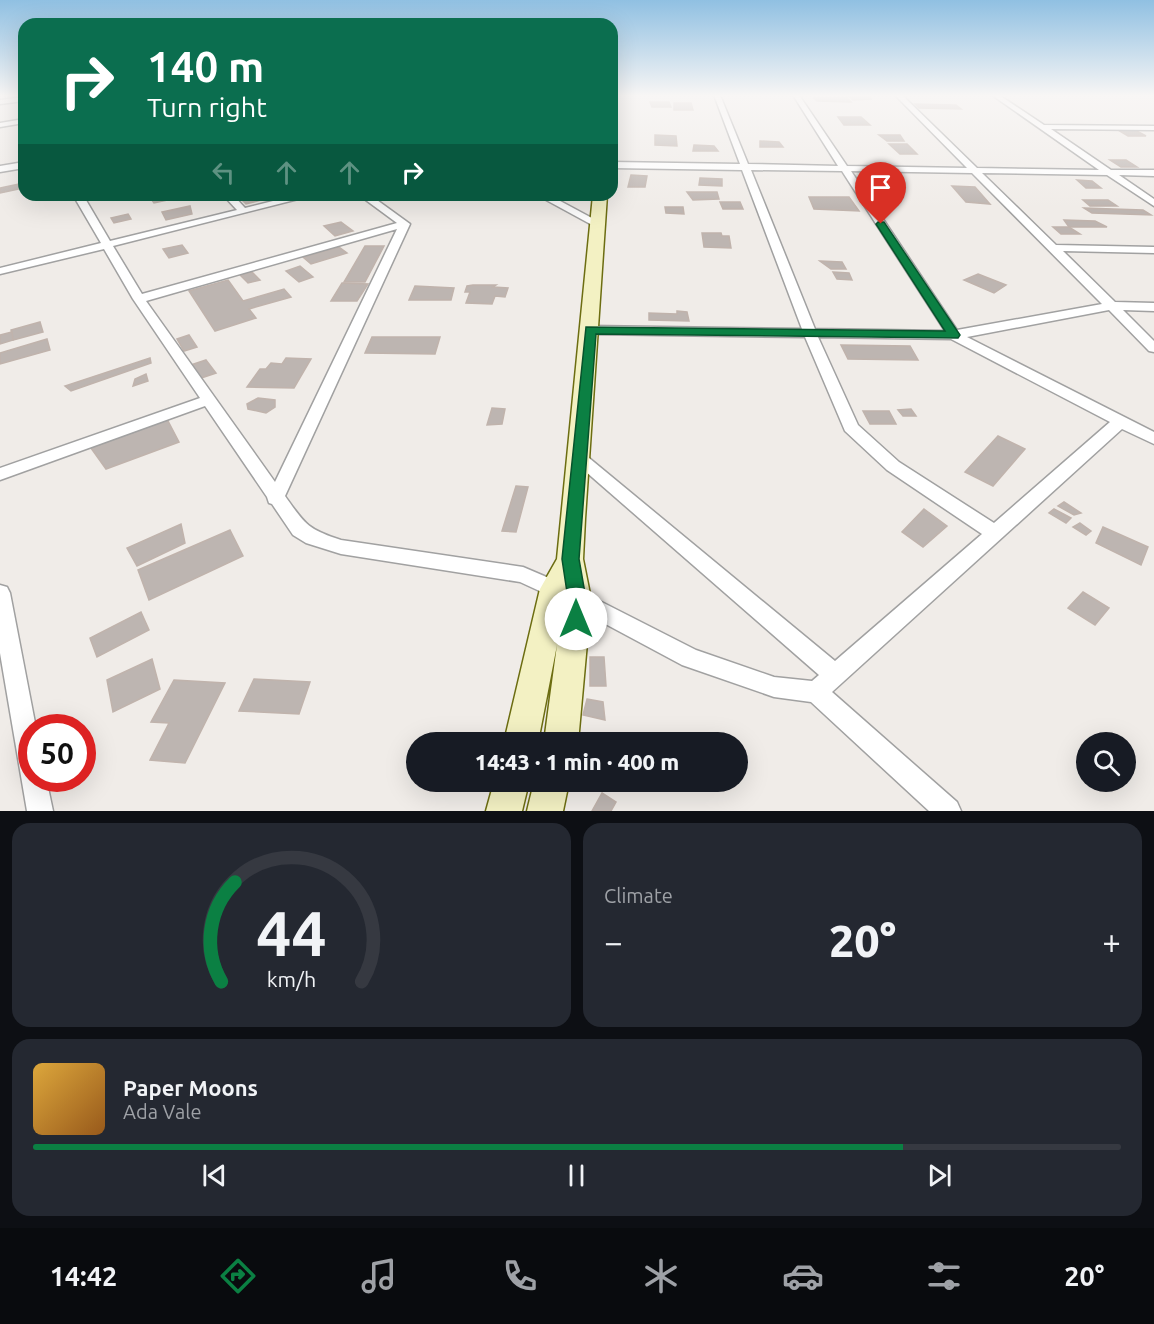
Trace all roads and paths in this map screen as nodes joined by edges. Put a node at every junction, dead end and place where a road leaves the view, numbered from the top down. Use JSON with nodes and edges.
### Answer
{"nodes":[{"id":1,"x":732,"y":133,"type":"edge"},
{"id":2,"x":821,"y":133,"type":"edge"},
{"id":3,"x":936,"y":133,"type":"edge"},
{"id":4,"x":1051,"y":133,"type":"edge"},
{"id":5,"x":618,"y":165,"type":"edge"},
{"id":6,"x":18,"y":166,"type":"edge"},
{"id":7,"x":745,"y":167,"type":"junction"},
{"id":8,"x":0,"y":169,"type":"edge"},
{"id":9,"x":844,"y":169,"type":"junction"},
{"id":10,"x":974,"y":170,"type":"junction"},
{"id":11,"x":1109,"y":172,"type":"junction"},
{"id":12,"x":1154,"y":173,"type":"edge"},
{"id":13,"x":81,"y":201,"type":"edge"},
{"id":14,"x":234,"y":201,"type":"edge"},
{"id":15,"x":284,"y":201,"type":"edge"},
{"id":16,"x":372,"y":201,"type":"edge"},
{"id":17,"x":554,"y":201,"type":"edge"},
{"id":18,"x":600,"y":201,"type":"edge"},
{"id":19,"x":1154,"y":203,"type":"edge"},
{"id":20,"x":243,"y":211,"type":"junction"},
{"id":21,"x":405,"y":224,"type":"junction"},
{"id":22,"x":598,"y":224,"type":"junction"},
{"id":23,"x":106,"y":245,"type":"junction"},
{"id":24,"x":1053,"y":248,"type":"junction"},
{"id":25,"x":1154,"y":250,"type":"edge"},
{"id":26,"x":0,"y":271,"type":"edge"},
{"id":27,"x":139,"y":299,"type":"junction"},
{"id":28,"x":1111,"y":306,"type":"junction"},
{"id":29,"x":1154,"y":307,"type":"edge"},
{"id":30,"x":590,"y":330,"type":"junction"},
{"id":31,"x":810,"y":333,"type":"junction"},
{"id":32,"x":954,"y":335,"type":"junction"},
{"id":33,"x":1154,"y":348,"type":"edge"},
{"id":34,"x":207,"y":400,"type":"junction"},
{"id":35,"x":1120,"y":422,"type":"junction"},
{"id":36,"x":1154,"y":439,"type":"edge"},
{"id":37,"x":577,"y":457,"type":"junction"},
{"id":38,"x":0,"y":474,"type":"edge"},
{"id":39,"x":276,"y":499,"type":"junction"},
{"id":40,"x":995,"y":533,"type":"junction"},
{"id":41,"x":0,"y":593,"type":"edge"},
{"id":42,"x":566,"y":594,"type":"junction"},
{"id":43,"x":834,"y":674,"type":"junction"},
{"id":44,"x":816,"y":692,"type":"junction"},
{"id":45,"x":22,"y":714,"type":"edge"},
{"id":46,"x":525,"y":732,"type":"edge"},
{"id":47,"x":562,"y":732,"type":"edge"},
{"id":48,"x":36,"y":792,"type":"edge"},
{"id":49,"x":509,"y":792,"type":"edge"},
{"id":50,"x":550,"y":792,"type":"edge"},
{"id":51,"x":40,"y":811,"type":"edge"},
{"id":52,"x":504,"y":811,"type":"edge"},
{"id":53,"x":545,"y":811,"type":"edge"},
{"id":54,"x":948,"y":811,"type":"edge"}],
"edges":[{"from":1,"to":7,"type":"street"},
{"from":2,"to":9,"type":"street"},
{"from":3,"to":10,"type":"street"},
{"from":4,"to":11,"type":"street"},
{"from":5,"to":7,"type":"street"},
{"from":6,"to":8,"type":"street"},
{"from":7,"to":9,"type":"street"},
{"from":7,"to":31,"type":"street"},
{"from":9,"to":10,"type":"street"},
{"from":9,"to":32,"type":"street"},
{"from":10,"to":11,"type":"street"},
{"from":10,"to":24,"type":"street"},
{"from":11,"to":12,"type":"street"},
{"from":11,"to":19,"type":"street"},
{"from":13,"to":23,"type":"street"},
{"from":14,"to":20,"type":"street"},
{"from":15,"to":20,"type":"street"},
{"from":16,"to":21,"type":"street"},
{"from":17,"to":22,"type":"street"},
{"from":18,"to":22,"type":"main road"},
{"from":20,"to":23,"type":"street"},
{"from":21,"to":27,"type":"street"},
{"from":21,"to":39,"type":"street"},
{"from":22,"to":30,"type":"main road"},
{"from":23,"to":26,"type":"street"},
{"from":23,"to":27,"type":"street"},
{"from":24,"to":25,"type":"street"},
{"from":24,"to":28,"type":"street"},
{"from":27,"to":34,"type":"street"},
{"from":28,"to":29,"type":"street"},
{"from":28,"to":32,"type":"street"},
{"from":28,"to":33,"type":"street"},
{"from":30,"to":31,"type":"street"},
{"from":30,"to":37,"type":"main road"},
{"from":31,"to":32,"type":"street"},
{"from":31,"to":40,"type":"street"},
{"from":32,"to":35,"type":"street"},
{"from":34,"to":38,"type":"street"},
{"from":34,"to":39,"type":"street"},
{"from":35,"to":36,"type":"street"},
{"from":35,"to":40,"type":"street"},
{"from":37,"to":42,"type":"main road"},
{"from":37,"to":43,"type":"street"},
{"from":39,"to":42,"type":"street"},
{"from":40,"to":43,"type":"street"},
{"from":41,"to":45,"type":"street"},
{"from":42,"to":44,"type":"street"},
{"from":42,"to":46,"type":"main road"},
{"from":42,"to":47,"type":"main road"},
{"from":43,"to":44,"type":"street"},
{"from":44,"to":54,"type":"street"},
{"from":48,"to":51,"type":"street"},
{"from":49,"to":52,"type":"main road"},
{"from":50,"to":53,"type":"main road"}]}
